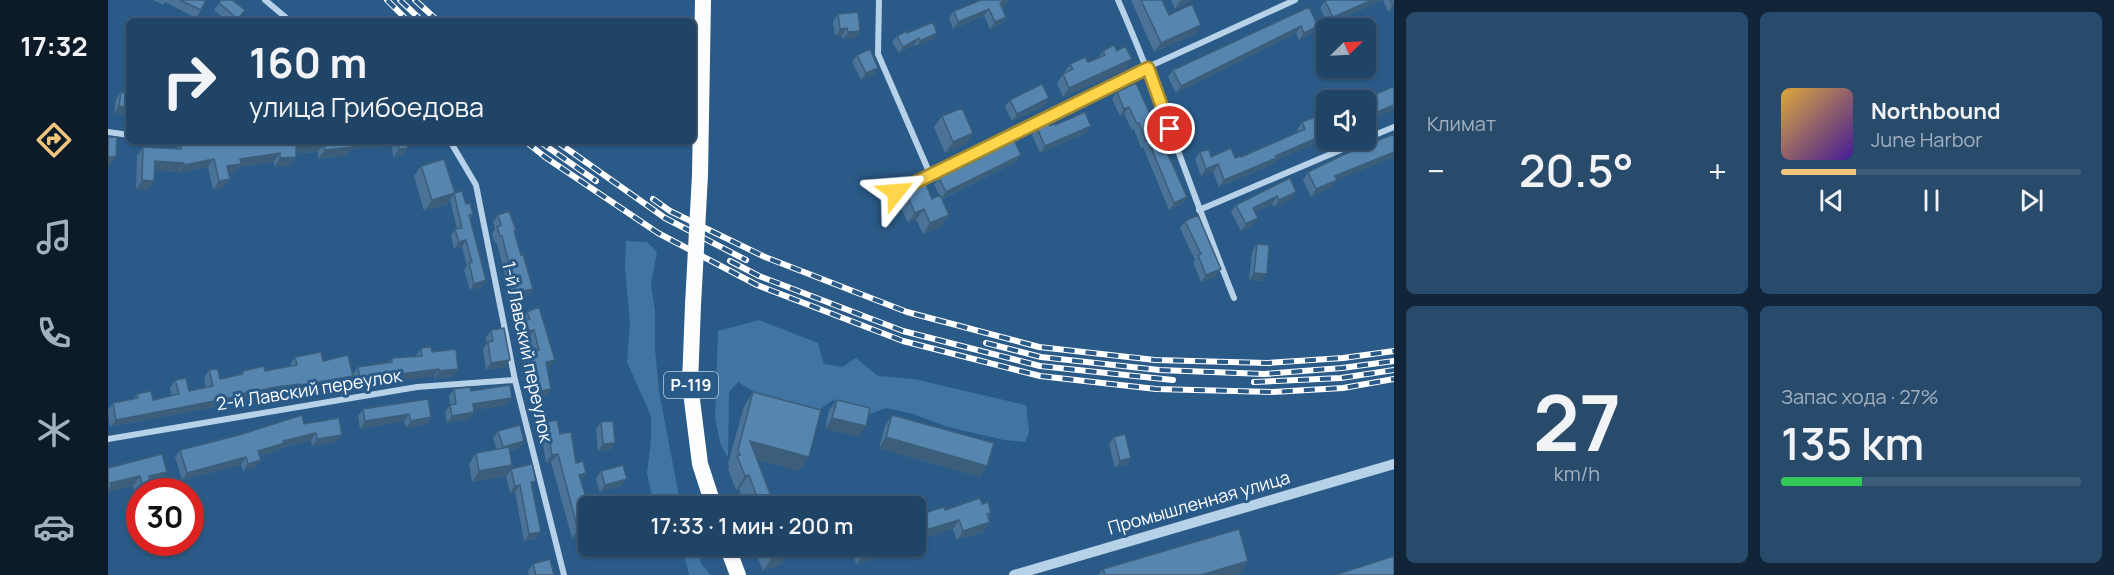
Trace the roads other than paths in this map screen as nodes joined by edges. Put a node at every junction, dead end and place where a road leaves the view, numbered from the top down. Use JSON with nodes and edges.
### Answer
{"nodes":[{"id":1,"x":265,"y":0,"type":"edge"},
{"id":2,"x":703,"y":0,"type":"edge"},
{"id":3,"x":879,"y":0,"type":"edge"},
{"id":4,"x":1118,"y":0,"type":"edge"},
{"id":5,"x":1295,"y":0,"type":"edge"},
{"id":6,"x":286,"y":18,"type":"edge"},
{"id":7,"x":1148,"y":68,"type":"junction"},
{"id":8,"x":1394,"y":127,"type":"edge"},
{"id":9,"x":108,"y":132,"type":"edge"},
{"id":10,"x":1376,"y":134,"type":"edge"},
{"id":11,"x":126,"y":135,"type":"edge"},
{"id":12,"x":452,"y":144,"type":"edge"},
{"id":13,"x":1338,"y":150,"type":"edge"},
{"id":14,"x":930,"y":174,"type":"junction"},
{"id":15,"x":896,"y":192,"type":"dead end"},
{"id":16,"x":1199,"y":210,"type":"junction"},
{"id":17,"x":1234,"y":297,"type":"dead end"},
{"id":18,"x":515,"y":380,"type":"junction"},
{"id":19,"x":108,"y":439,"type":"edge"},
{"id":20,"x":1394,"y":464,"type":"edge"},
{"id":21,"x":710,"y":496,"type":"edge"},
{"id":22,"x":731,"y":556,"type":"edge"},
{"id":23,"x":564,"y":575,"type":"edge"},
{"id":24,"x":738,"y":575,"type":"edge"},
{"id":25,"x":1014,"y":575,"type":"edge"}],
"edges":[{"from":1,"to":6,"type":"street"},
{"from":2,"to":21,"type":"highway","number":"Р-119","bridge":true},
{"from":3,"to":14,"type":"street"},
{"from":4,"to":7,"type":"street"},
{"from":5,"to":7,"type":"street"},
{"from":7,"to":14,"type":"street"},
{"from":7,"to":16,"type":"street"},
{"from":8,"to":10,"type":"street"},
{"from":9,"to":11,"type":"street"},
{"from":12,"to":18,"type":"street","name":"1-й Лавский переулок"},
{"from":13,"to":16,"type":"street"},
{"from":14,"to":15,"type":"street"},
{"from":16,"to":17,"type":"street"},
{"from":18,"to":19,"type":"street","name":"2-й Лавский переулок"},
{"from":18,"to":23,"type":"street","name":"1-й Лавский переулок"},
{"from":20,"to":25,"type":"street","name":"Промышленная улица"},
{"from":22,"to":24,"type":"highway"}]}
